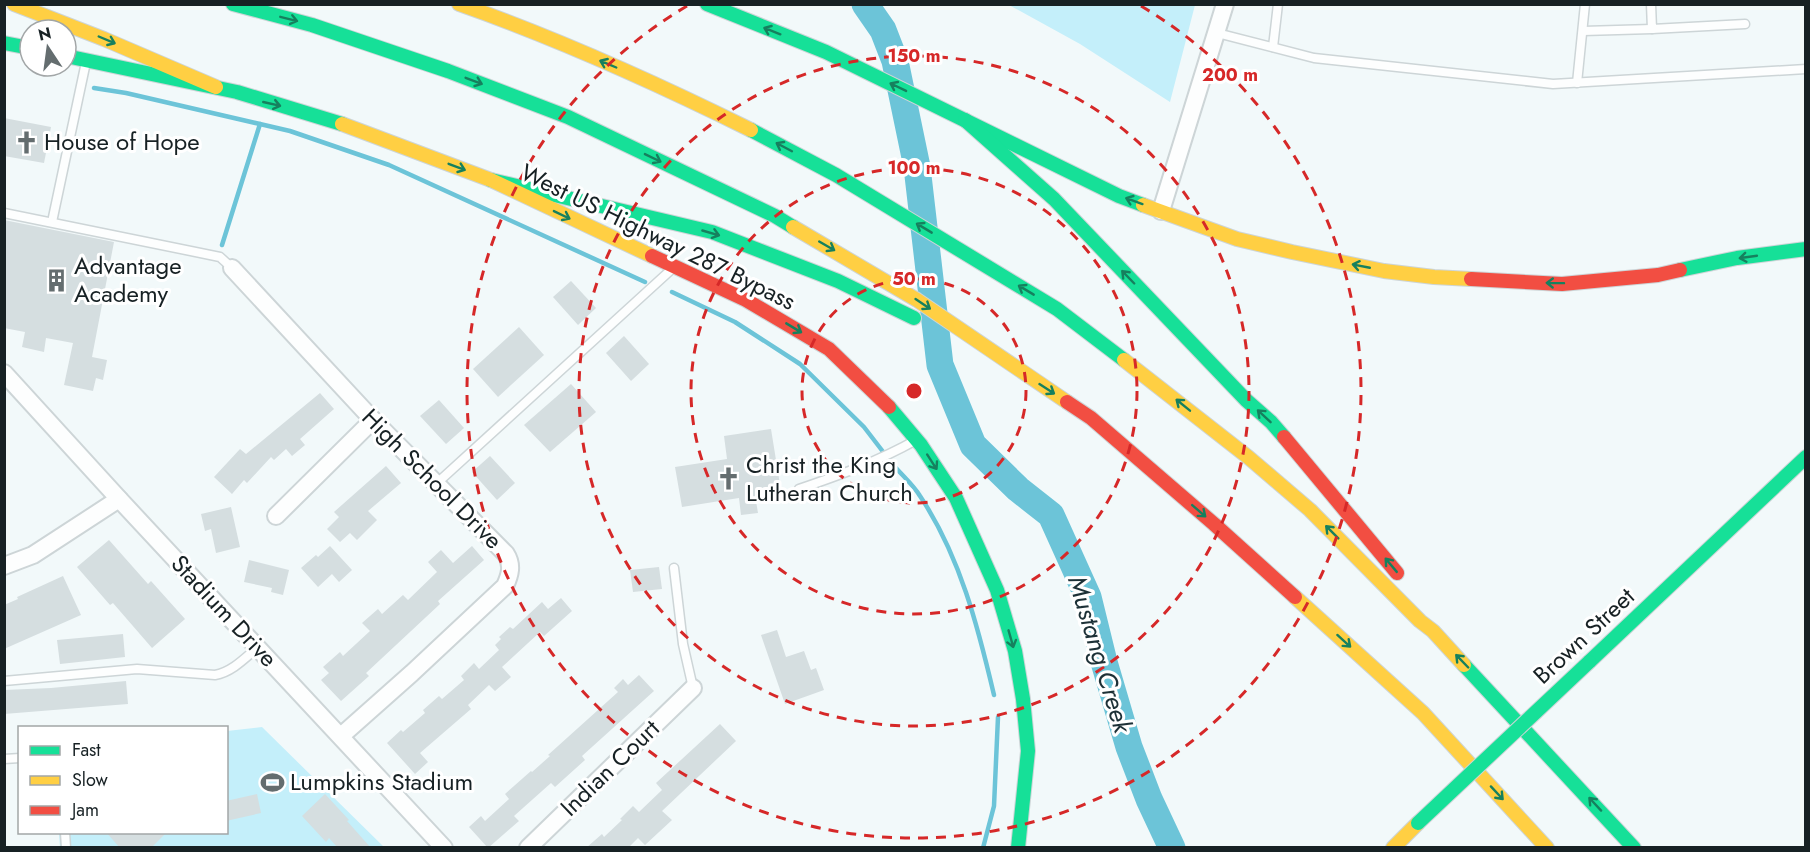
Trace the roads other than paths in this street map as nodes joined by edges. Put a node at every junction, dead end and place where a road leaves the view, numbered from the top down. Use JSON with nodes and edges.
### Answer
{"nodes":[{"id":1,"x":14,"y":4,"type":"edge"},
{"id":2,"x":232,"y":4,"type":"edge"},
{"id":3,"x":459,"y":4,"type":"edge"},
{"id":4,"x":707,"y":4,"type":"edge"},
{"id":5,"x":1225,"y":4,"type":"edge"},
{"id":6,"x":1278,"y":4,"type":"edge"},
{"id":7,"x":1586,"y":4,"type":"edge"},
{"id":8,"x":1651,"y":4,"type":"edge"},
{"id":9,"x":1745,"y":24,"type":"dead end"},
{"id":10,"x":1652,"y":29,"type":"junction"},
{"id":11,"x":1583,"y":31,"type":"junction"},
{"id":12,"x":1216,"y":33,"type":"junction"},
{"id":13,"x":1273,"y":47,"type":"junction"},
{"id":14,"x":78,"y":58,"type":"edge"},
{"id":15,"x":87,"y":60,"type":"junction"},
{"id":16,"x":1806,"y":69,"type":"edge"},
{"id":17,"x":1577,"y":83,"type":"junction"},
{"id":18,"x":216,"y":87,"type":"junction"},
{"id":19,"x":965,"y":120,"type":"junction"},
{"id":20,"x":491,"y":180,"type":"junction"},
{"id":21,"x":1161,"y":211,"type":"junction"},
{"id":22,"x":4,"y":213,"type":"edge"},
{"id":23,"x":52,"y":222,"type":"junction"},
{"id":24,"x":1806,"y":249,"type":"edge"},
{"id":25,"x":675,"y":267,"type":"junction"},
{"id":26,"x":232,"y":268,"type":"joint"},
{"id":27,"x":998,"y":357,"type":"junction"},
{"id":28,"x":4,"y":373,"type":"edge"},
{"id":29,"x":373,"y":420,"type":"junction"},
{"id":30,"x":916,"y":440,"type":"junction"},
{"id":31,"x":1806,"y":458,"type":"edge"},
{"id":32,"x":436,"y":484,"type":"junction"},
{"id":33,"x":799,"y":489,"type":"dead end"},
{"id":34,"x":119,"y":499,"type":"junction"},
{"id":35,"x":276,"y":516,"type":"dead end"},
{"id":36,"x":4,"y":566,"type":"edge"},
{"id":37,"x":674,"y":568,"type":"dead end"},
{"id":38,"x":1434,"y":631,"type":"junction"},
{"id":39,"x":258,"y":647,"type":"junction"},
{"id":40,"x":4,"y":681,"type":"edge"},
{"id":41,"x":693,"y":688,"type":"joint"},
{"id":42,"x":341,"y":736,"type":"junction"},
{"id":43,"x":444,"y":848,"type":"edge"},
{"id":44,"x":528,"y":848,"type":"edge"},
{"id":45,"x":1018,"y":848,"type":"edge"},
{"id":46,"x":1393,"y":848,"type":"edge"},
{"id":47,"x":1547,"y":848,"type":"edge"},
{"id":48,"x":1634,"y":848,"type":"edge"}],
"edges":[{"from":1,"to":18,"type":"main road","one_way":true},
{"from":2,"to":27,"type":"main road","one_way":true},
{"from":38,"to":3,"type":"main road","one_way":true},
{"from":19,"to":4,"type":"main road","one_way":true},
{"from":5,"to":12,"type":"street"},
{"from":6,"to":13,"type":"lane"},
{"from":7,"to":11,"type":"lane"},
{"from":8,"to":10,"type":"lane"},
{"from":9,"to":10,"type":"lane"},
{"from":10,"to":11,"type":"lane"},
{"from":11,"to":17,"type":"lane"},
{"from":12,"to":13,"type":"lane"},
{"from":12,"to":21,"type":"street"},
{"from":13,"to":17,"type":"lane"},
{"from":14,"to":15,"type":"main road","name":"West US Highway 287 Bypass"},
{"from":15,"to":18,"type":"main road","name":"West US Highway 287 Bypass"},
{"from":15,"to":23,"type":"lane"},
{"from":16,"to":17,"type":"lane"},
{"from":18,"to":20,"type":"main road","name":"West US Highway 287 Bypass","one_way":true},
{"from":21,"to":19,"type":"main road","one_way":true},
{"from":38,"to":19,"type":"main road","one_way":true},
{"from":20,"to":25,"type":"main road","name":"West US Highway 287 Bypass","one_way":true},
{"from":20,"to":27,"type":"main road","one_way":true},
{"from":24,"to":21,"type":"main road","one_way":true},
{"from":22,"to":23,"type":"lane"},
{"from":23,"to":26,"type":"lane"},
{"from":25,"to":30,"type":"main road","name":"West US Highway 287 Bypass","one_way":true},
{"from":25,"to":32,"type":"lane"},
{"from":26,"to":29,"type":"street","name":"High School Drive"},
{"from":27,"to":47,"type":"main road","one_way":true},
{"from":28,"to":34,"type":"street","name":"Stadium Drive"},
{"from":29,"to":32,"type":"street","name":"High School Drive"},
{"from":29,"to":35,"type":"street"},
{"from":30,"to":33,"type":"lane"},
{"from":30,"to":45,"type":"main road","name":"West US Highway 287 Bypass","one_way":true},
{"from":31,"to":46,"type":"main road","name":"Brown Street","bridge":true},
{"from":32,"to":42,"type":"street","name":"High School Drive"},
{"from":34,"to":36,"type":"street"},
{"from":34,"to":39,"type":"street","name":"Stadium Drive"},
{"from":37,"to":41,"type":"lane"},
{"from":48,"to":38,"type":"main road","one_way":true},
{"from":39,"to":40,"type":"lane"},
{"from":39,"to":42,"type":"street","name":"Stadium Drive"},
{"from":41,"to":44,"type":"street","name":"Indian Court"},
{"from":42,"to":43,"type":"street","name":"Stadium Drive"}]}
